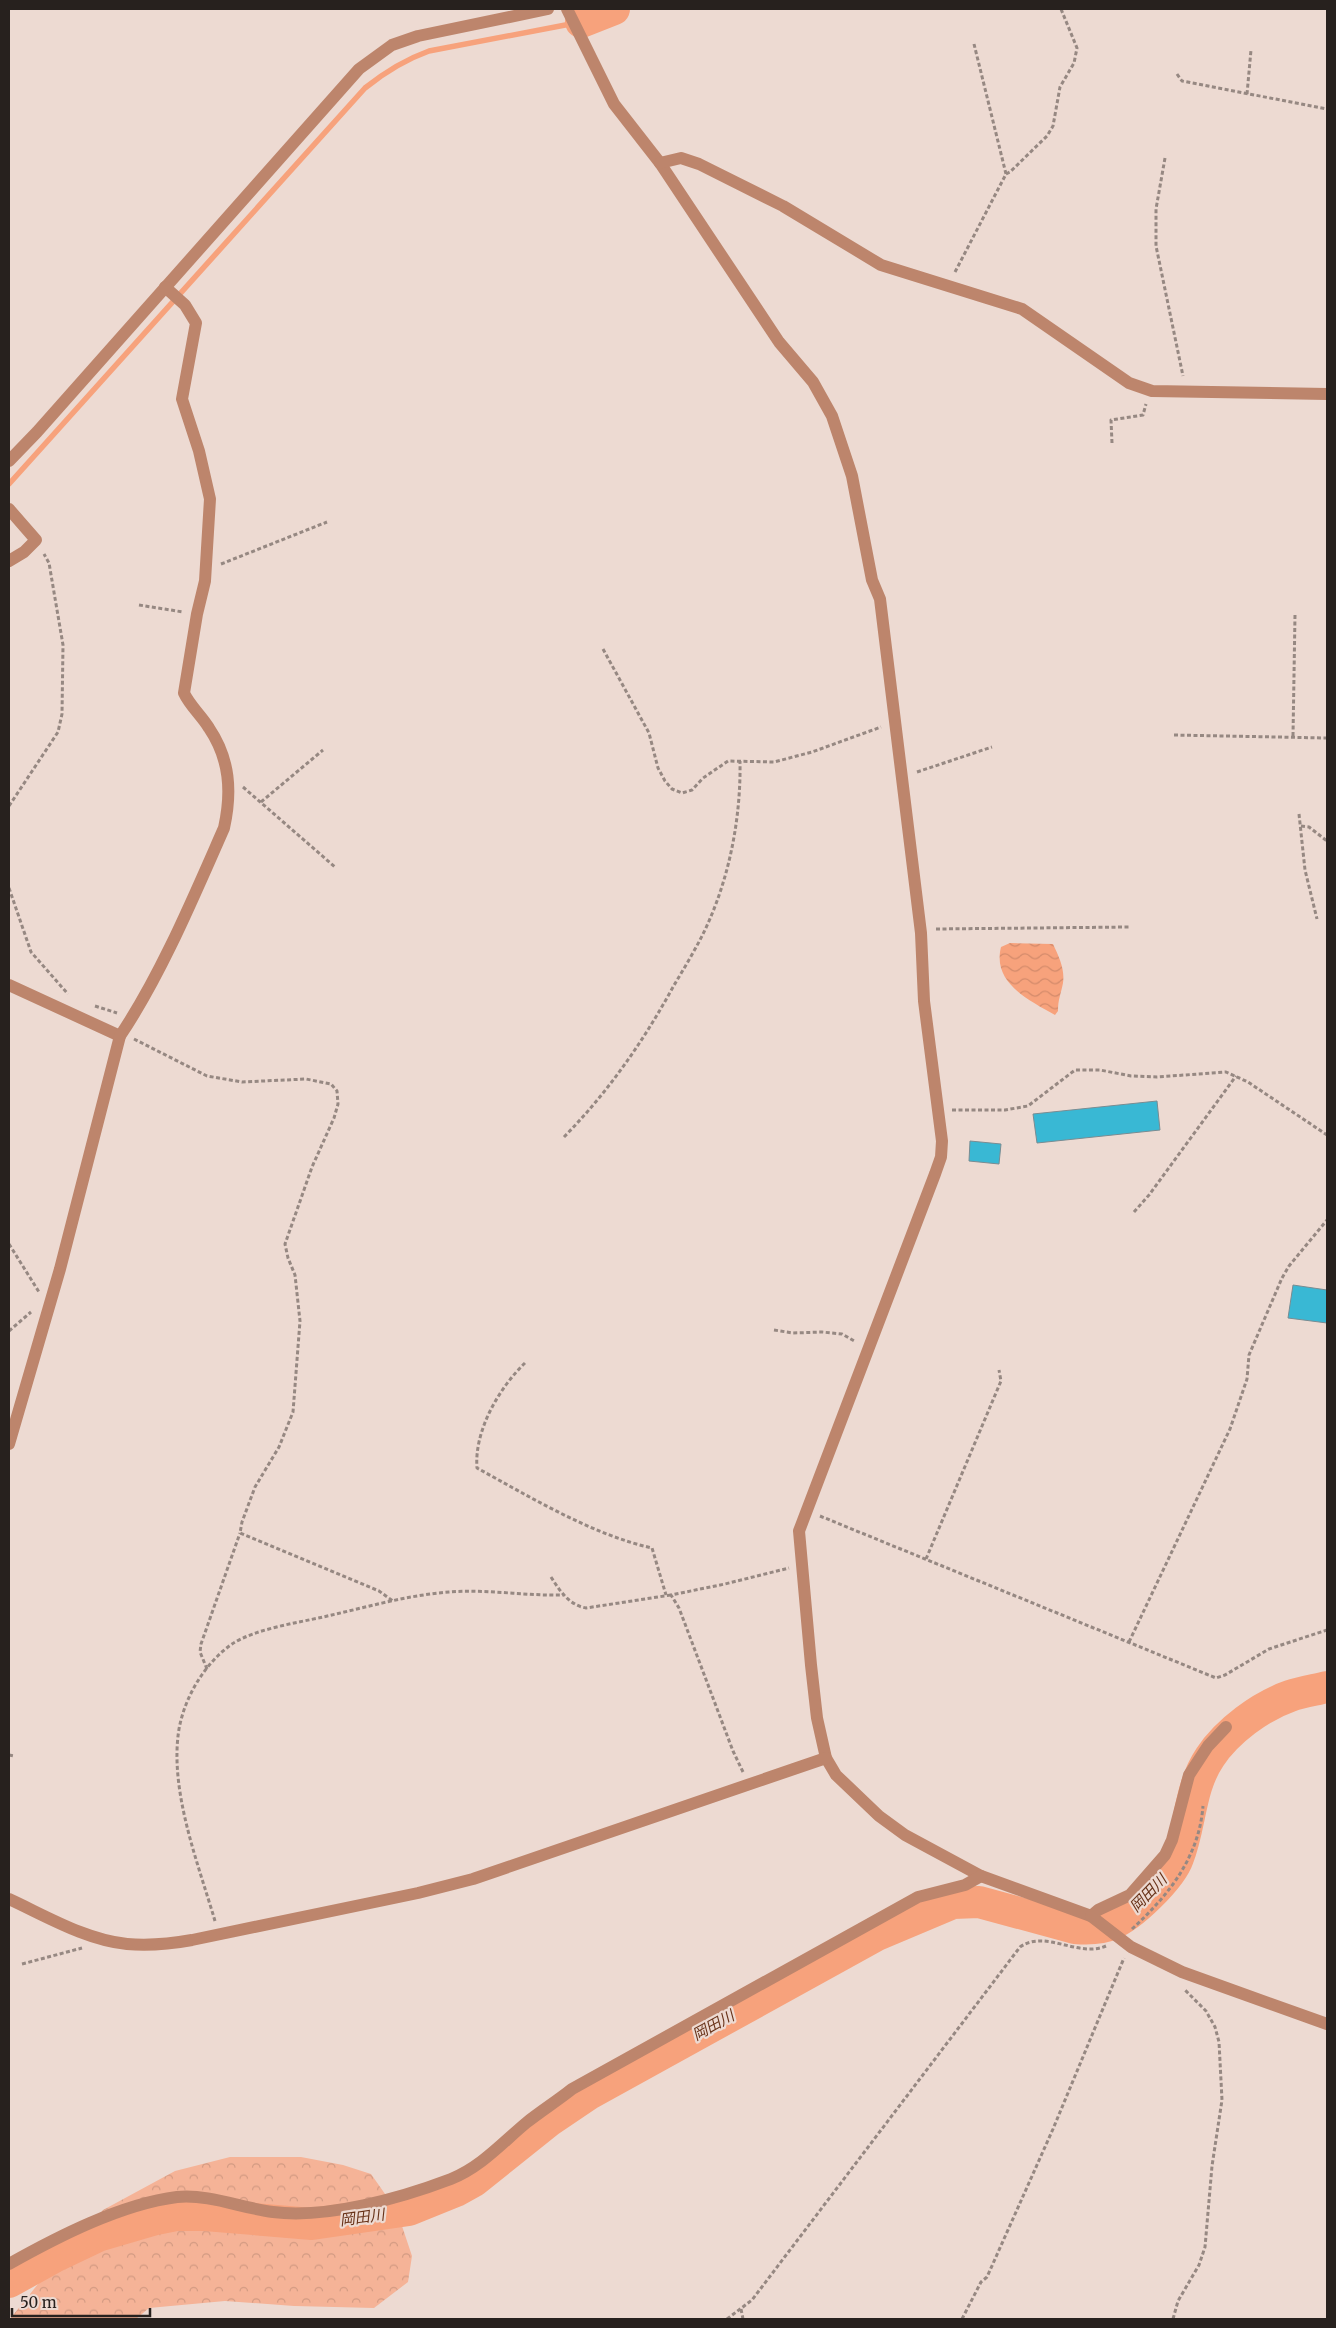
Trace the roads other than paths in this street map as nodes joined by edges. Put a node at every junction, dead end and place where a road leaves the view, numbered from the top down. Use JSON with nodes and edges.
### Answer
{"nodes":[{"id":1,"x":548,"y":9,"type":"edge"},
{"id":2,"x":568,"y":11,"type":"edge"},
{"id":3,"x":660,"y":163,"type":"junction"},
{"id":4,"x":168,"y":290,"type":"junction"},
{"id":5,"x":1327,"y":394,"type":"edge"},
{"id":6,"x":11,"y":453,"type":"edge"},
{"id":7,"x":9,"y":509,"type":"edge"},
{"id":8,"x":9,"y":561,"type":"edge"},
{"id":9,"x":9,"y":985,"type":"edge"},
{"id":10,"x":122,"y":1034,"type":"junction"},
{"id":11,"x":9,"y":1444,"type":"edge"},
{"id":12,"x":1226,"y":1727,"type":"dead end"},
{"id":13,"x":826,"y":1758,"type":"junction"},
{"id":14,"x":981,"y":1876,"type":"junction"},
{"id":15,"x":9,"y":1899,"type":"edge"},
{"id":16,"x":1093,"y":1918,"type":"junction"},
{"id":17,"x":1327,"y":2024,"type":"edge"},
{"id":18,"x":9,"y":2264,"type":"edge"}],
"edges":[{"from":1,"to":4,"type":"street"},
{"from":2,"to":3,"type":"street"},
{"from":3,"to":5,"type":"street"},
{"from":3,"to":13,"type":"street"},
{"from":4,"to":6,"type":"street"},
{"from":4,"to":10,"type":"street"},
{"from":7,"to":8,"type":"street"},
{"from":9,"to":10,"type":"street"},
{"from":10,"to":11,"type":"street"},
{"from":12,"to":16,"type":"street"},
{"from":13,"to":14,"type":"street"},
{"from":13,"to":15,"type":"street"},
{"from":14,"to":16,"type":"street"},
{"from":14,"to":18,"type":"street"},
{"from":16,"to":17,"type":"street"}]}
